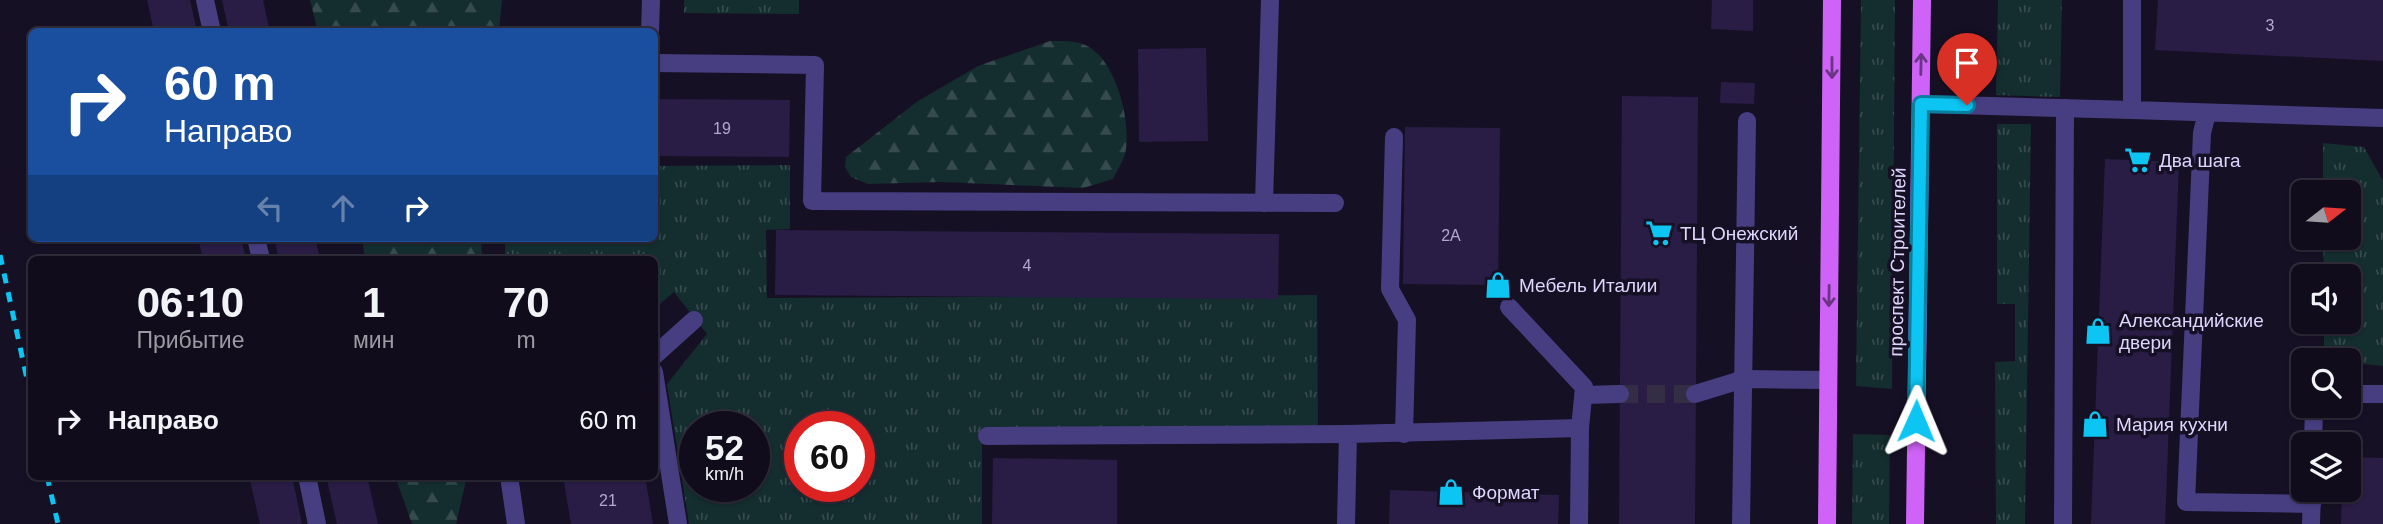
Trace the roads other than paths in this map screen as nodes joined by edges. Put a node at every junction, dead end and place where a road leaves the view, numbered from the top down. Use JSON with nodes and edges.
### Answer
{"nodes":[{"id":1,"x":205,"y":0,"type":"edge"},
{"id":2,"x":651,"y":0,"type":"edge"},
{"id":3,"x":1270,"y":0,"type":"edge"},
{"id":4,"x":1832,"y":0,"type":"edge"},
{"id":5,"x":1922,"y":0,"type":"edge"},
{"id":6,"x":2132,"y":0,"type":"edge"},
{"id":7,"x":211,"y":28,"type":"edge"},
{"id":8,"x":650,"y":28,"type":"edge"},
{"id":9,"x":658,"y":63,"type":"edge"},
{"id":10,"x":1921,"y":104,"type":"junction"},
{"id":11,"x":2065,"y":108,"type":"junction"},
{"id":12,"x":2132,"y":110,"type":"junction"},
{"id":13,"x":2207,"y":113,"type":"junction"},
{"id":14,"x":2383,"y":118,"type":"edge"},
{"id":15,"x":1747,"y":121,"type":"dead end"},
{"id":16,"x":1394,"y":137,"type":"dead end"},
{"id":17,"x":1264,"y":203,"type":"junction"},
{"id":18,"x":1335,"y":203,"type":"dead end"},
{"id":19,"x":1509,"y":307,"type":"dead end"},
{"id":20,"x":694,"y":320,"type":"dead end"},
{"id":21,"x":658,"y":352,"type":"edge"},
{"id":22,"x":1744,"y":379,"type":"junction"},
{"id":23,"x":1828,"y":380,"type":"junction"},
{"id":24,"x":1584,"y":394,"type":"junction"},
{"id":25,"x":1619,"y":394,"type":"tunnel mouth"},
{"id":26,"x":1695,"y":394,"type":"tunnel mouth"},
{"id":27,"x":2361,"y":394,"type":"edge"},
{"id":28,"x":2383,"y":394,"type":"edge"},
{"id":29,"x":658,"y":397,"type":"edge"},
{"id":30,"x":1580,"y":428,"type":"junction"},
{"id":31,"x":1349,"y":434,"type":"junction"},
{"id":32,"x":1404,"y":434,"type":"junction"},
{"id":33,"x":987,"y":436,"type":"dead end"},
{"id":34,"x":308,"y":480,"type":"edge"},
{"id":35,"x":510,"y":480,"type":"edge"},
{"id":36,"x":2291,"y":498,"type":"edge"},
{"id":37,"x":2312,"y":502,"type":"edge"},
{"id":38,"x":317,"y":524,"type":"edge"},
{"id":39,"x":516,"y":524,"type":"edge"},
{"id":40,"x":678,"y":524,"type":"edge"},
{"id":41,"x":1346,"y":524,"type":"edge"},
{"id":42,"x":1579,"y":524,"type":"edge"},
{"id":43,"x":1741,"y":524,"type":"edge"},
{"id":44,"x":1827,"y":524,"type":"edge"},
{"id":45,"x":1915,"y":524,"type":"edge"},
{"id":46,"x":2063,"y":524,"type":"edge"},
{"id":47,"x":2311,"y":524,"type":"edge"}],
"edges":[{"from":1,"to":7,"type":"lane"},
{"from":2,"to":8,"type":"lane"},
{"from":3,"to":17,"type":"lane"},
{"from":4,"to":23,"type":"main road","one_way":true},
{"from":10,"to":5,"type":"main road","name":"проспект Строителей","one_way":true},
{"from":6,"to":12,"type":"lane"},
{"from":9,"to":17,"type":"lane"},
{"from":10,"to":11,"type":"lane"},
{"from":10,"to":45,"type":"main road","name":"проспект Строителей"},
{"from":11,"to":12,"type":"lane"},
{"from":11,"to":46,"type":"lane"},
{"from":12,"to":13,"type":"lane"},
{"from":13,"to":14,"type":"lane"},
{"from":13,"to":36,"type":"lane"},
{"from":15,"to":22,"type":"lane"},
{"from":16,"to":32,"type":"lane"},
{"from":17,"to":18,"type":"lane"},
{"from":19,"to":24,"type":"lane"},
{"from":20,"to":21,"type":"lane"},
{"from":22,"to":23,"type":"lane"},
{"from":22,"to":26,"type":"lane"},
{"from":22,"to":43,"type":"lane"},
{"from":23,"to":44,"type":"main road"},
{"from":24,"to":25,"type":"lane"},
{"from":24,"to":30,"type":"lane"},
{"from":27,"to":28,"type":"lane"},
{"from":29,"to":40,"type":"lane"},
{"from":30,"to":32,"type":"lane"},
{"from":30,"to":42,"type":"lane"},
{"from":31,"to":32,"type":"lane"},
{"from":31,"to":33,"type":"lane"},
{"from":31,"to":41,"type":"lane"},
{"from":34,"to":38,"type":"lane"},
{"from":35,"to":39,"type":"lane"},
{"from":37,"to":47,"type":"lane"}]}
